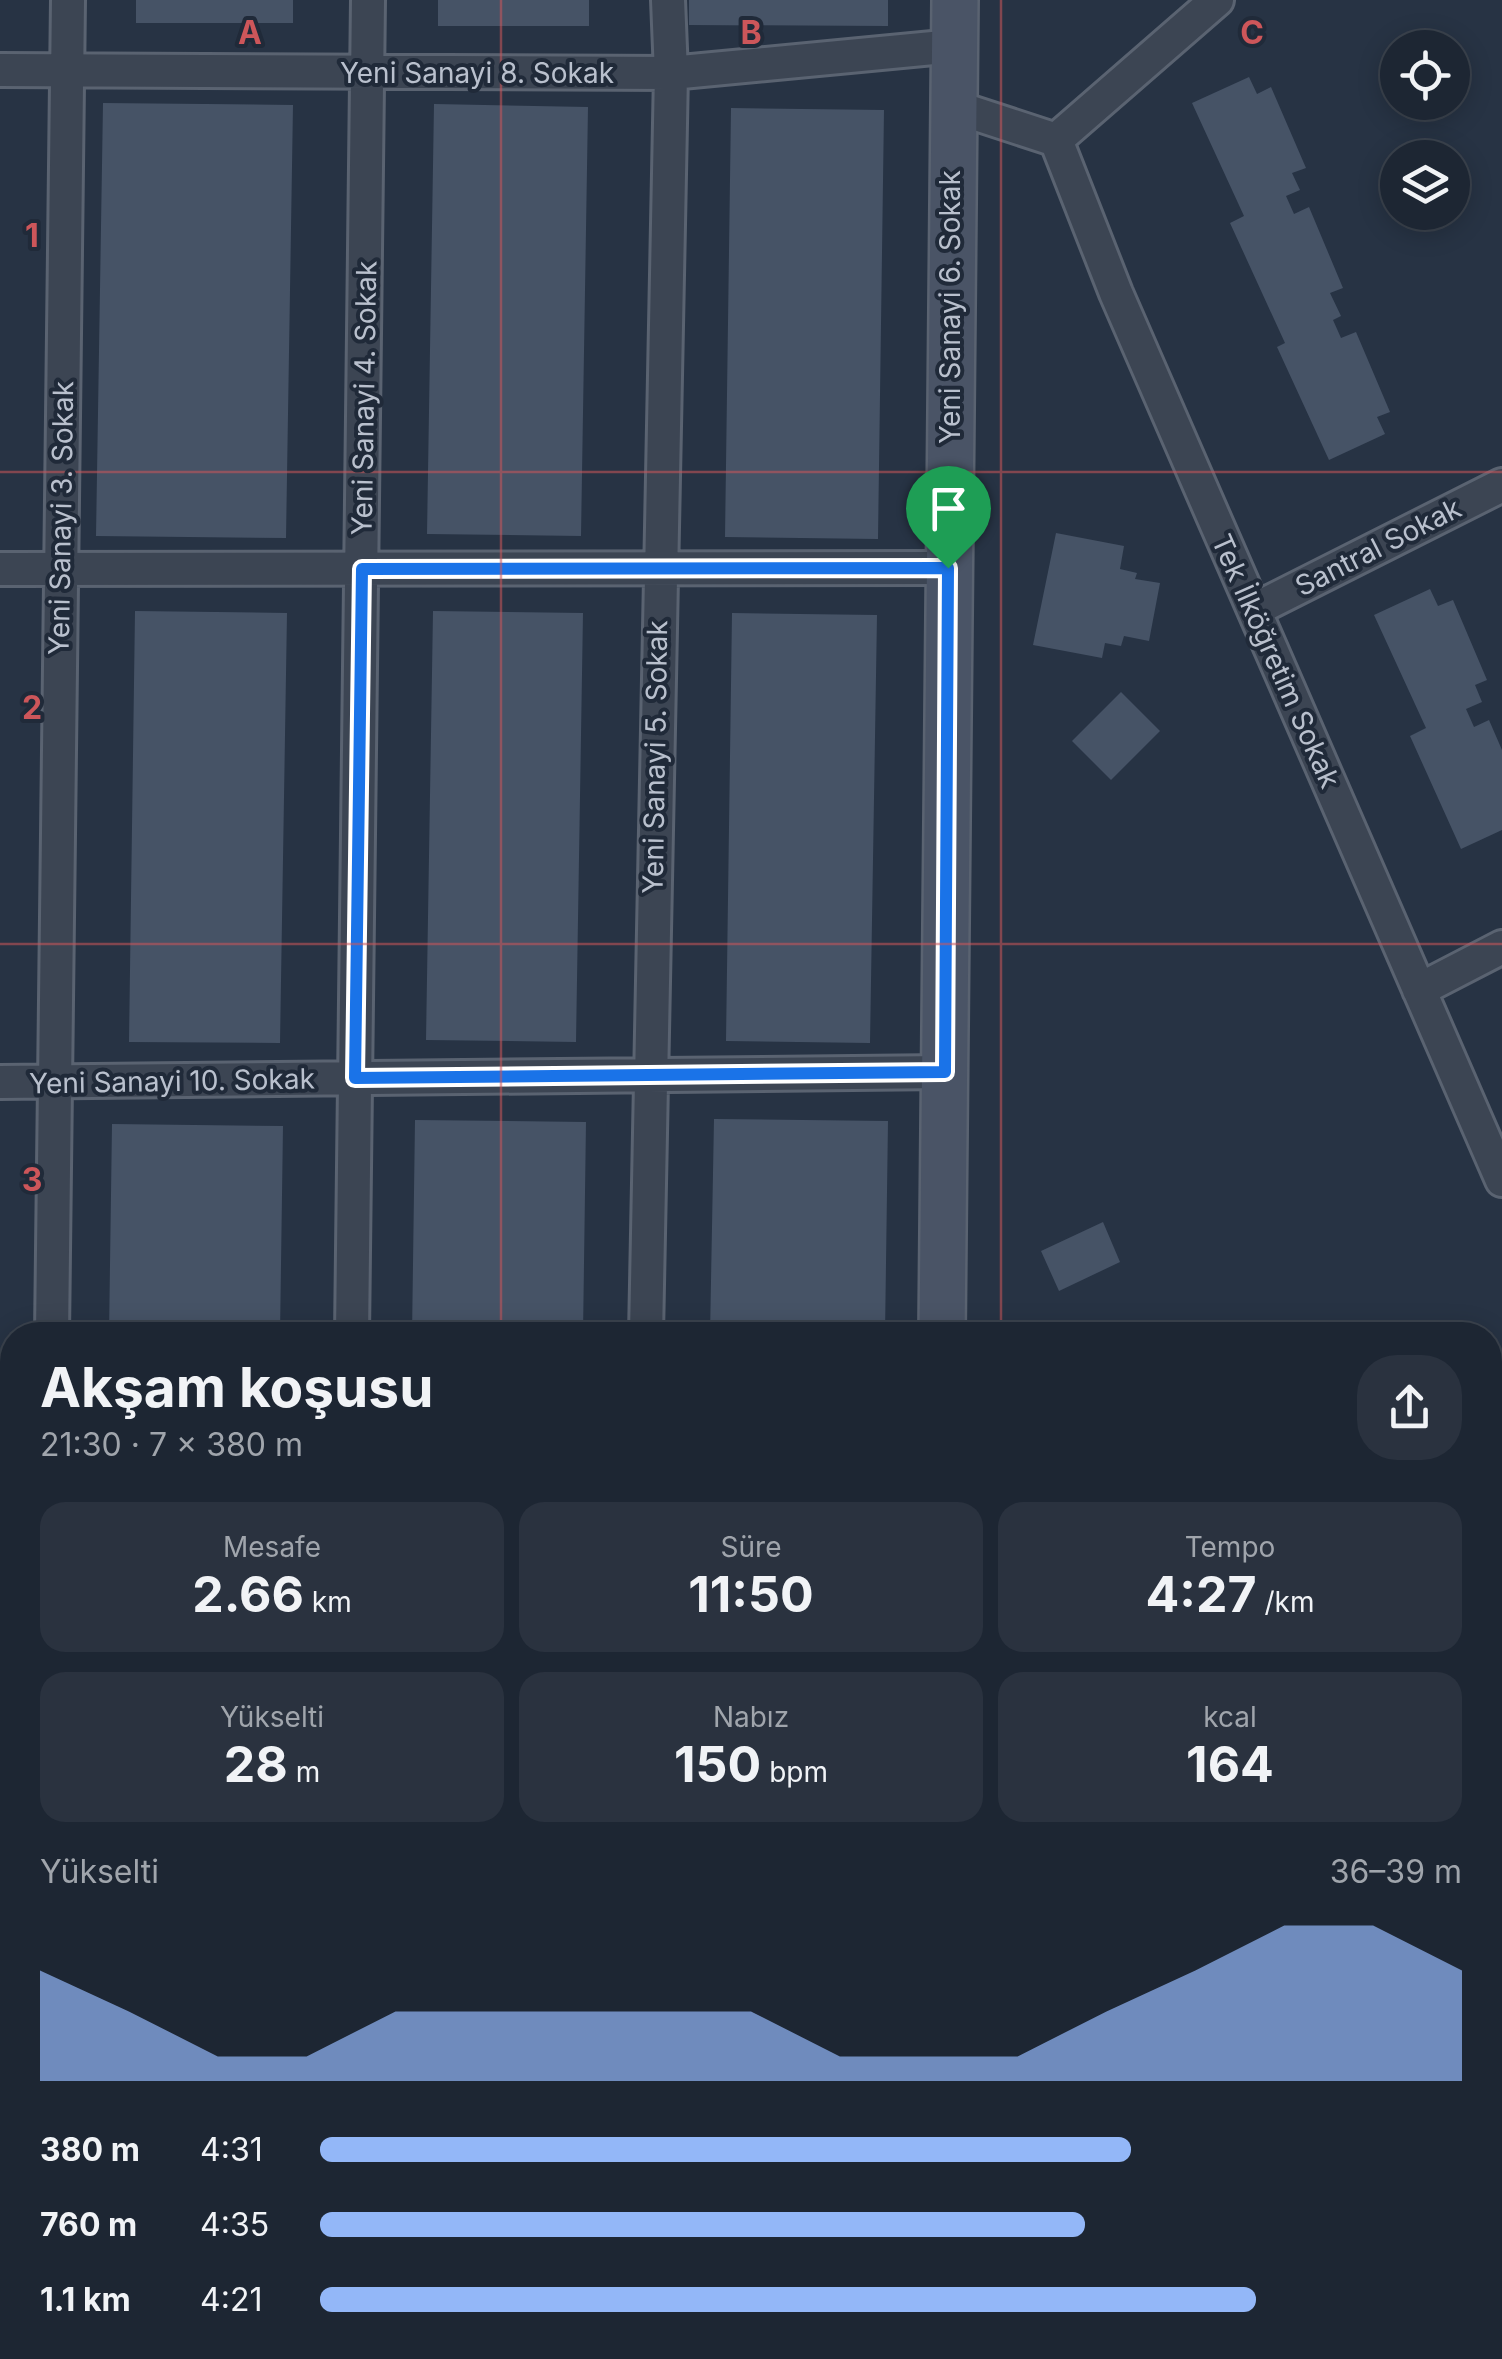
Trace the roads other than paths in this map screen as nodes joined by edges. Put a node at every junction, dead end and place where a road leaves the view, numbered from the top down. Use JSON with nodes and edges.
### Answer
{"nodes":[{"id":1,"x":68,"y":0,"type":"edge"},
{"id":2,"x":368,"y":0,"type":"edge"},
{"id":3,"x":668,"y":0,"type":"edge"},
{"id":4,"x":955,"y":0,"type":"edge"},
{"id":5,"x":1217,"y":0,"type":"edge"},
{"id":6,"x":954,"y":46,"type":"junction"},
{"id":7,"x":0,"y":70,"type":"edge"},
{"id":8,"x":67,"y":70,"type":"junction"},
{"id":9,"x":368,"y":72,"type":"junction"},
{"id":10,"x":671,"y":74,"type":"junction"},
{"id":11,"x":952,"y":106,"type":"junction"},
{"id":12,"x":1056,"y":140,"type":"junction"},
{"id":13,"x":1502,"y":485,"type":"edge"},
{"id":14,"x":948,"y":568,"type":"junction"},
{"id":15,"x":362,"y":569,"type":"junction"},
{"id":16,"x":660,"y":569,"type":"junction"},
{"id":17,"x":0,"y":570,"type":"edge"},
{"id":18,"x":60,"y":570,"type":"junction"},
{"id":19,"x":1254,"y":610,"type":"junction"},
{"id":20,"x":1502,"y":946,"type":"edge"},
{"id":21,"x":1419,"y":990,"type":"junction"},
{"id":22,"x":945,"y":1072,"type":"junction"},
{"id":23,"x":648,"y":1075,"type":"junction"},
{"id":24,"x":355,"y":1078,"type":"junction"},
{"id":25,"x":0,"y":1082,"type":"edge"},
{"id":26,"x":54,"y":1082,"type":"junction"},
{"id":27,"x":1502,"y":1180,"type":"edge"},
{"id":28,"x":52,"y":1322,"type":"edge"},
{"id":29,"x":352,"y":1322,"type":"edge"},
{"id":30,"x":646,"y":1322,"type":"edge"},
{"id":31,"x":942,"y":1322,"type":"edge"}],
"edges":[{"from":1,"to":8,"type":"street","name":"Yeni Sanayi 3. Sokak"},
{"from":2,"to":9,"type":"street","name":"Yeni Sanayi 4. Sokak"},
{"from":3,"to":10,"type":"street","name":"Yeni Sanayi 5. Sokak"},
{"from":4,"to":6,"type":"street","name":"Yeni Sanayi 6. Sokak"},
{"from":5,"to":12,"type":"street"},
{"from":6,"to":10,"type":"street","name":"Yeni Sanayi 8. Sokak"},
{"from":6,"to":11,"type":"street","name":"Yeni Sanayi 6. Sokak"},
{"from":7,"to":8,"type":"street","name":"Yeni Sanayi 8. Sokak"},
{"from":8,"to":9,"type":"street","name":"Yeni Sanayi 8. Sokak"},
{"from":8,"to":18,"type":"street","name":"Yeni Sanayi 3. Sokak"},
{"from":9,"to":10,"type":"street","name":"Yeni Sanayi 8. Sokak"},
{"from":9,"to":15,"type":"street","name":"Yeni Sanayi 4. Sokak"},
{"from":10,"to":16,"type":"street","name":"Yeni Sanayi 5. Sokak"},
{"from":11,"to":12,"type":"street"},
{"from":11,"to":14,"type":"street","name":"Yeni Sanayi 6. Sokak"},
{"from":12,"to":19,"type":"street","name":"Tek İlköğretim Sokak"},
{"from":13,"to":19,"type":"street","name":"Santral Sokak"},
{"from":14,"to":16,"type":"street"},
{"from":14,"to":22,"type":"street","name":"Yeni Sanayi 6. Sokak"},
{"from":15,"to":16,"type":"street"},
{"from":15,"to":18,"type":"street"},
{"from":15,"to":24,"type":"street","name":"Yeni Sanayi 4. Sokak"},
{"from":16,"to":23,"type":"street","name":"Yeni Sanayi 5. Sokak"},
{"from":17,"to":18,"type":"street"},
{"from":18,"to":26,"type":"street","name":"Yeni Sanayi 3. Sokak"},
{"from":19,"to":21,"type":"street","name":"Tek İlköğretim Sokak"},
{"from":20,"to":21,"type":"street"},
{"from":21,"to":27,"type":"street","name":"Tek İlköğretim Sokak"},
{"from":22,"to":23,"type":"street","name":"Yeni Sanayi 10. Sokak"},
{"from":22,"to":31,"type":"street","name":"Yeni Sanayi 6. Sokak"},
{"from":23,"to":24,"type":"street","name":"Yeni Sanayi 10. Sokak"},
{"from":23,"to":30,"type":"street","name":"Yeni Sanayi 5. Sokak"},
{"from":24,"to":26,"type":"street","name":"Yeni Sanayi 10. Sokak"},
{"from":24,"to":29,"type":"street","name":"Yeni Sanayi 4. Sokak"},
{"from":25,"to":26,"type":"street","name":"Yeni Sanayi 10. Sokak"},
{"from":26,"to":28,"type":"street","name":"Yeni Sanayi 3. Sokak"}]}
